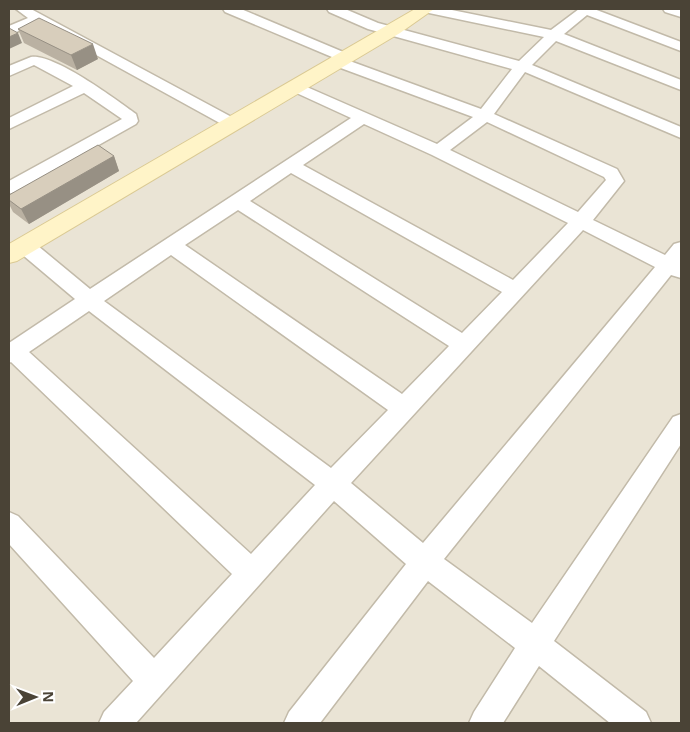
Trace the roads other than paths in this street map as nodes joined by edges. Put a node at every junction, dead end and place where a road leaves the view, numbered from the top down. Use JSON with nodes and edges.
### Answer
{"nodes":[{"id":1,"x":22,"y":9,"type":"edge"},
{"id":2,"x":230,"y":9,"type":"edge"},
{"id":3,"x":251,"y":9,"type":"edge"},
{"id":4,"x":334,"y":9,"type":"edge"},
{"id":5,"x":428,"y":9,"type":"edge"},
{"id":6,"x":586,"y":9,"type":"edge"},
{"id":7,"x":670,"y":9,"type":"edge"},
{"id":8,"x":510,"y":13,"type":"dead end"},
{"id":9,"x":681,"y":13,"type":"edge"},
{"id":10,"x":38,"y":18,"type":"junction"},
{"id":11,"x":497,"y":22,"type":"junction"},
{"id":12,"x":9,"y":31,"type":"edge"},
{"id":13,"x":390,"y":31,"type":"junction"},
{"id":14,"x":283,"y":32,"type":"junction"},
{"id":15,"x":554,"y":35,"type":"junction"},
{"id":16,"x":681,"y":47,"type":"edge"},
{"id":17,"x":339,"y":59,"type":"junction"},
{"id":18,"x":518,"y":70,"type":"junction"},
{"id":19,"x":9,"y":72,"type":"edge"},
{"id":20,"x":681,"y":85,"type":"edge"},
{"id":21,"x":83,"y":87,"type":"junction"},
{"id":22,"x":295,"y":87,"type":"junction"},
{"id":23,"x":484,"y":116,"type":"junction"},
{"id":24,"x":363,"y":117,"type":"junction"},
{"id":25,"x":9,"y":124,"type":"edge"},
{"id":26,"x":233,"y":124,"type":"junction"},
{"id":27,"x":681,"y":132,"type":"edge"},
{"id":28,"x":681,"y":144,"type":"edge"},
{"id":29,"x":438,"y":151,"type":"junction"},
{"id":30,"x":291,"y":166,"type":"junction"},
{"id":31,"x":9,"y":188,"type":"edge"},
{"id":32,"x":237,"y":202,"type":"junction"},
{"id":33,"x":582,"y":221,"type":"junction"},
{"id":34,"x":171,"y":245,"type":"junction"},
{"id":35,"x":17,"y":250,"type":"edge"},
{"id":36,"x":677,"y":262,"type":"edge"},
{"id":37,"x":514,"y":290,"type":"junction"},
{"id":38,"x":89,"y":300,"type":"junction"},
{"id":39,"x":464,"y":344,"type":"junction"},
{"id":40,"x":11,"y":352,"type":"edge"},
{"id":41,"x":405,"y":409,"type":"junction"},
{"id":42,"x":679,"y":431,"type":"edge"},
{"id":43,"x":333,"y":484,"type":"junction"},
{"id":44,"x":9,"y":525,"type":"edge"},
{"id":45,"x":425,"y":562,"type":"junction"},
{"id":46,"x":252,"y":574,"type":"junction"},
{"id":47,"x":535,"y":644,"type":"junction"},
{"id":48,"x":154,"y":681,"type":"junction"},
{"id":49,"x":115,"y":723,"type":"edge"},
{"id":50,"x":300,"y":723,"type":"edge"},
{"id":51,"x":485,"y":723,"type":"edge"},
{"id":52,"x":635,"y":723,"type":"edge"}],
"edges":[{"from":1,"to":10,"type":"street"},
{"from":2,"to":14,"type":"street"},
{"from":3,"to":14,"type":"street"},
{"from":4,"to":13,"type":"street"},
{"from":5,"to":11,"type":"street"},
{"from":5,"to":13,"type":"street"},
{"from":6,"to":15,"type":"street"},
{"from":6,"to":16,"type":"street"},
{"from":7,"to":9,"type":"street"},
{"from":8,"to":11,"type":"street"},
{"from":10,"to":12,"type":"street"},
{"from":10,"to":26,"type":"street"},
{"from":11,"to":15,"type":"street"},
{"from":13,"to":17,"type":"street"},
{"from":13,"to":18,"type":"street"},
{"from":14,"to":17,"type":"street"},
{"from":15,"to":18,"type":"street"},
{"from":15,"to":20,"type":"street"},
{"from":17,"to":22,"type":"street"},
{"from":17,"to":23,"type":"street"},
{"from":18,"to":23,"type":"street"},
{"from":18,"to":27,"type":"street"},
{"from":18,"to":28,"type":"street"},
{"from":19,"to":21,"type":"street"},
{"from":21,"to":25,"type":"street"},
{"from":21,"to":31,"type":"street"},
{"from":22,"to":24,"type":"street"},
{"from":22,"to":26,"type":"street"},
{"from":23,"to":29,"type":"street"},
{"from":23,"to":33,"type":"street"},
{"from":24,"to":29,"type":"street"},
{"from":24,"to":30,"type":"street"},
{"from":26,"to":35,"type":"street"},
{"from":29,"to":33,"type":"street"},
{"from":30,"to":32,"type":"street"},
{"from":30,"to":37,"type":"street"},
{"from":32,"to":34,"type":"street"},
{"from":32,"to":39,"type":"street"},
{"from":33,"to":36,"type":"street"},
{"from":33,"to":37,"type":"street"},
{"from":34,"to":38,"type":"street"},
{"from":34,"to":41,"type":"street"},
{"from":35,"to":38,"type":"street"},
{"from":36,"to":45,"type":"street"},
{"from":37,"to":39,"type":"street"},
{"from":38,"to":40,"type":"street"},
{"from":38,"to":43,"type":"street"},
{"from":39,"to":41,"type":"street"},
{"from":40,"to":46,"type":"street"},
{"from":41,"to":43,"type":"street"},
{"from":42,"to":47,"type":"street"},
{"from":43,"to":45,"type":"street"},
{"from":43,"to":46,"type":"street"},
{"from":44,"to":48,"type":"street"},
{"from":45,"to":47,"type":"street"},
{"from":45,"to":50,"type":"street"},
{"from":46,"to":48,"type":"street"},
{"from":47,"to":51,"type":"street"},
{"from":47,"to":52,"type":"street"},
{"from":48,"to":49,"type":"street"}]}
